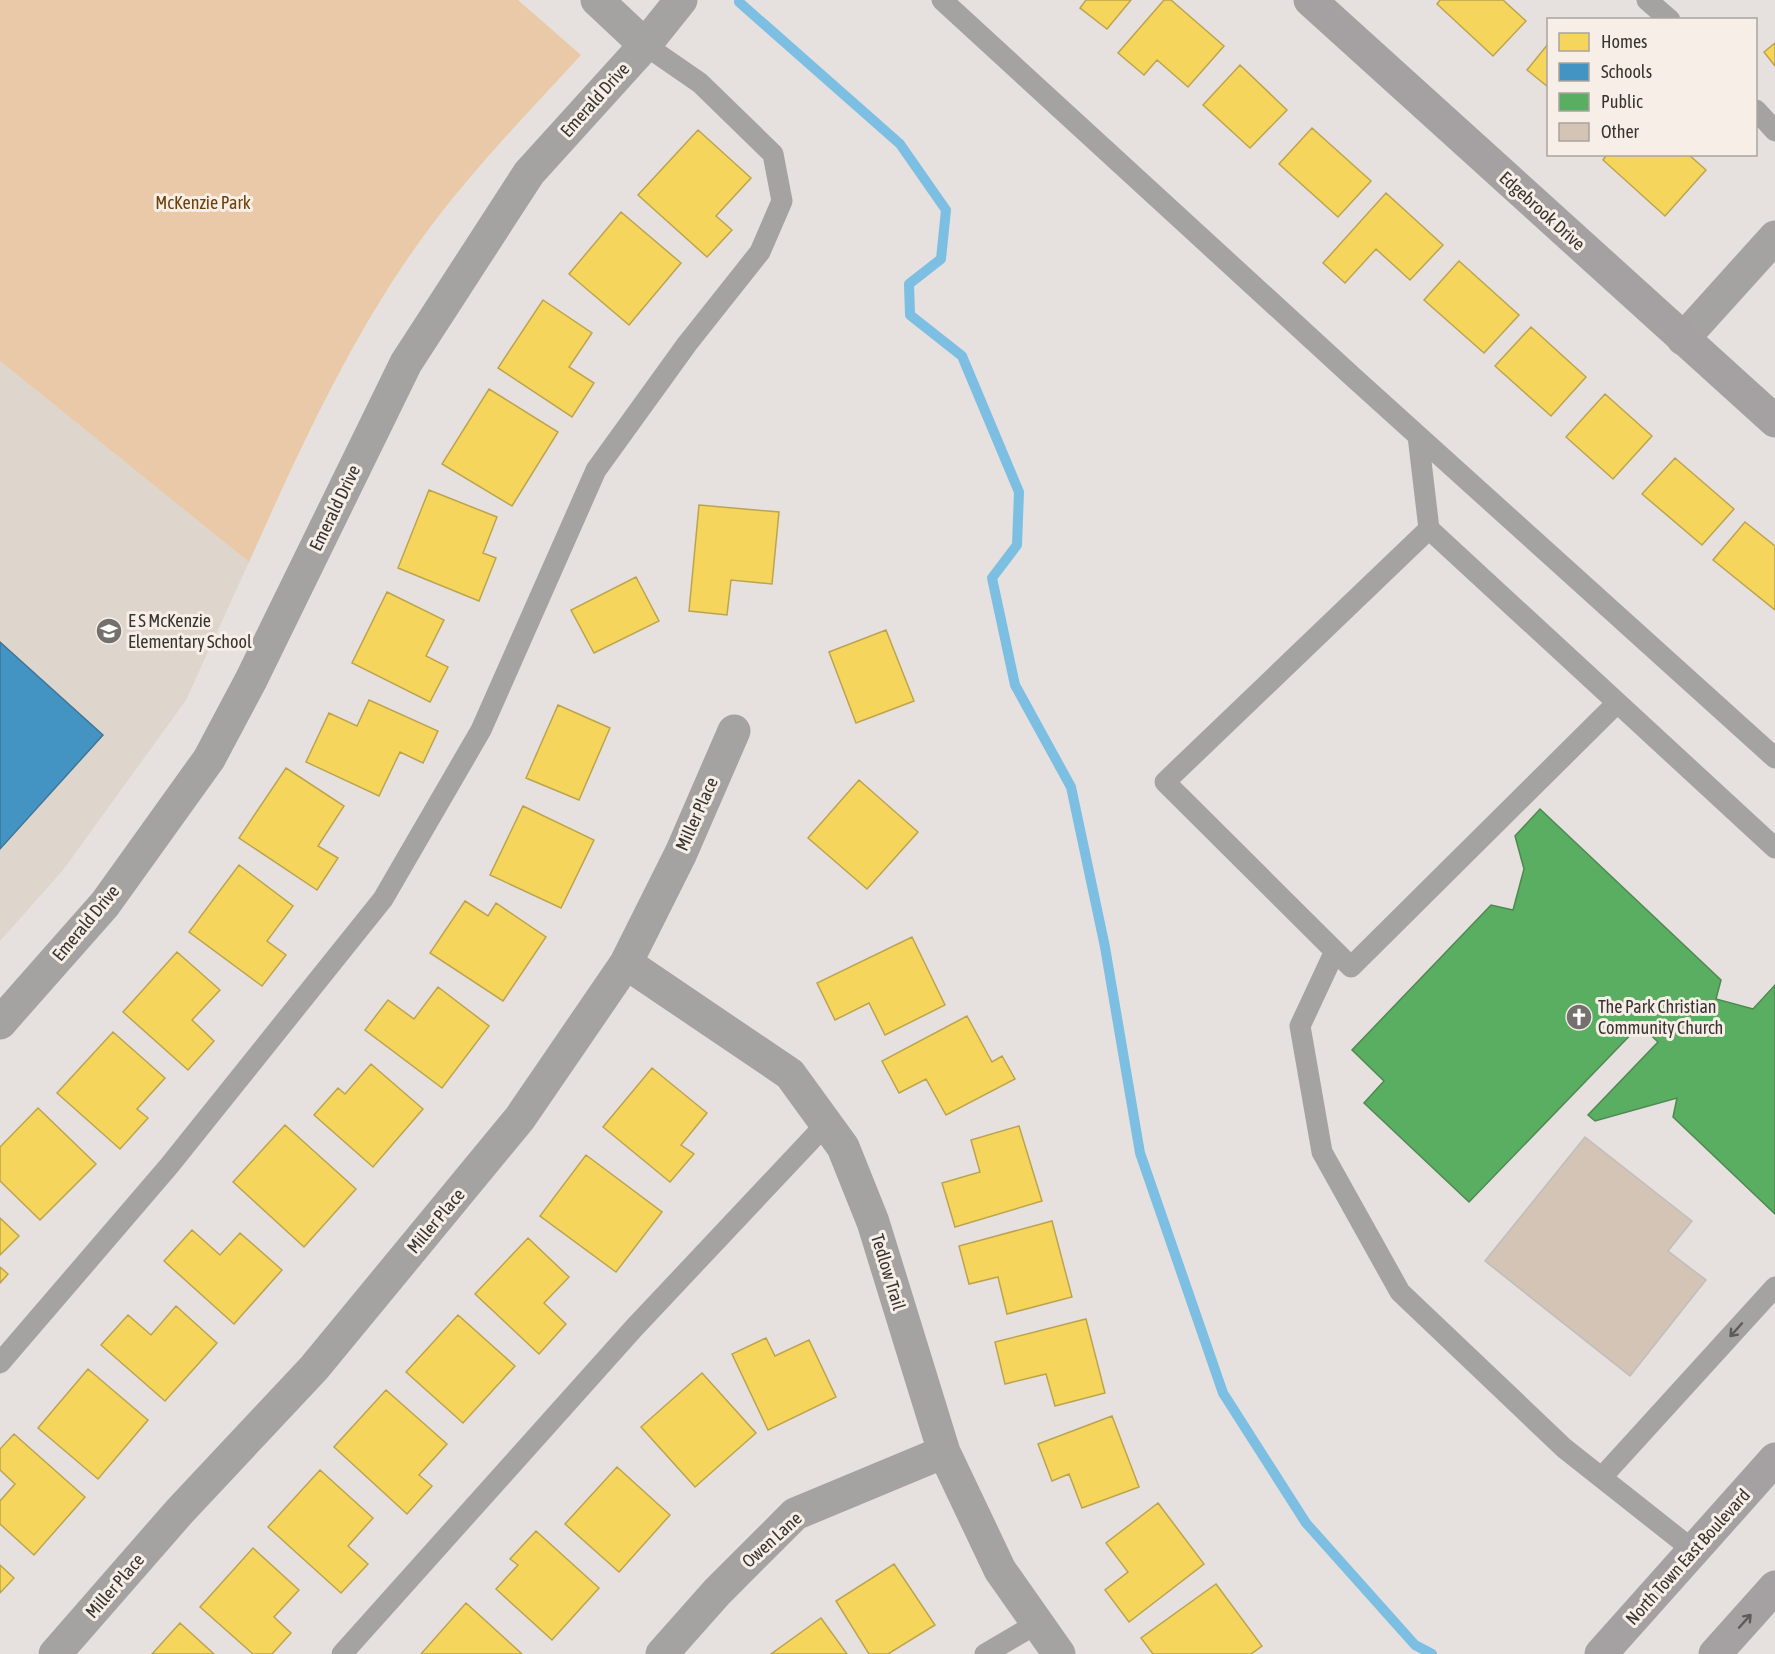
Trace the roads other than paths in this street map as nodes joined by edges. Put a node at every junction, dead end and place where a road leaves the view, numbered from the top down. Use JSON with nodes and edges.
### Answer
{"nodes":[{"id":1,"x":597,"y":0,"type":"edge"},
{"id":2,"x":681,"y":0,"type":"edge"},
{"id":3,"x":942,"y":0,"type":"edge"},
{"id":4,"x":1647,"y":0,"type":"edge"},
{"id":5,"x":1668,"y":0,"type":"edge"},
{"id":6,"x":1320,"y":3,"type":"edge"},
{"id":7,"x":1669,"y":18,"type":"edge"},
{"id":8,"x":1671,"y":18,"type":"edge"},
{"id":9,"x":645,"y":45,"type":"junction"},
{"id":10,"x":1757,"y":112,"type":"edge"},
{"id":11,"x":1775,"y":131,"type":"edge"},
{"id":12,"x":1775,"y":237,"type":"edge"},
{"id":13,"x":1683,"y":339,"type":"junction"},
{"id":14,"x":1775,"y":421,"type":"edge"},
{"id":15,"x":1418,"y":436,"type":"junction"},
{"id":16,"x":1429,"y":530,"type":"junction"},
{"id":17,"x":1617,"y":703,"type":"junction"},
{"id":18,"x":734,"y":731,"type":"dead end"},
{"id":19,"x":1775,"y":758,"type":"edge"},
{"id":20,"x":1775,"y":848,"type":"edge"},
{"id":21,"x":1335,"y":951,"type":"junction"},
{"id":22,"x":626,"y":963,"type":"junction"},
{"id":23,"x":0,"y":1023,"type":"edge"},
{"id":24,"x":826,"y":1124,"type":"junction"},
{"id":25,"x":1775,"y":1287,"type":"edge"},
{"id":26,"x":0,"y":1363,"type":"edge"},
{"id":27,"x":944,"y":1452,"type":"junction"},
{"id":28,"x":1775,"y":1459,"type":"edge"},
{"id":29,"x":1602,"y":1477,"type":"junction"},
{"id":30,"x":1693,"y":1550,"type":"junction"},
{"id":31,"x":1775,"y":1587,"type":"edge"},
{"id":32,"x":1038,"y":1623,"type":"junction"},
{"id":33,"x":55,"y":1654,"type":"edge"},
{"id":34,"x":342,"y":1654,"type":"edge"},
{"id":35,"x":662,"y":1654,"type":"edge"},
{"id":36,"x":985,"y":1654,"type":"edge"},
{"id":37,"x":1059,"y":1654,"type":"edge"},
{"id":38,"x":1600,"y":1654,"type":"edge"},
{"id":39,"x":1715,"y":1654,"type":"edge"}],
"edges":[{"from":1,"to":9,"type":"street"},
{"from":2,"to":9,"type":"street","name":"Emerald Drive"},
{"from":3,"to":15,"type":"lane"},
{"from":4,"to":7,"type":"lane"},
{"from":5,"to":8,"type":"lane"},
{"from":6,"to":13,"type":"street","name":"Edgebrook Drive"},
{"from":9,"to":23,"type":"street","name":"Emerald Drive"},
{"from":9,"to":26,"type":"lane"},
{"from":10,"to":11,"type":"lane"},
{"from":12,"to":13,"type":"street"},
{"from":13,"to":14,"type":"street","name":"Edgebrook Drive"},
{"from":15,"to":16,"type":"lane"},
{"from":15,"to":19,"type":"lane"},
{"from":16,"to":17,"type":"lane"},
{"from":16,"to":21,"type":"lane"},
{"from":17,"to":20,"type":"lane"},
{"from":17,"to":21,"type":"lane"},
{"from":18,"to":22,"type":"street","name":"Miller Place"},
{"from":21,"to":29,"type":"lane"},
{"from":22,"to":24,"type":"street","name":"Tedlow Trail"},
{"from":22,"to":33,"type":"street","name":"Miller Place"},
{"from":24,"to":27,"type":"street","name":"Tedlow Trail"},
{"from":24,"to":34,"type":"lane"},
{"from":25,"to":29,"type":"lane","one_way":true},
{"from":27,"to":32,"type":"street","name":"Tedlow Trail"},
{"from":27,"to":35,"type":"street","name":"Owen Lane"},
{"from":28,"to":30,"type":"street","name":"North Town East Boulevard"},
{"from":29,"to":30,"type":"lane"},
{"from":30,"to":38,"type":"street","name":"North Town East Boulevard"},
{"from":39,"to":31,"type":"street","one_way":true},
{"from":32,"to":36,"type":"lane"},
{"from":32,"to":37,"type":"street","name":"Tedlow Trail"}]}
